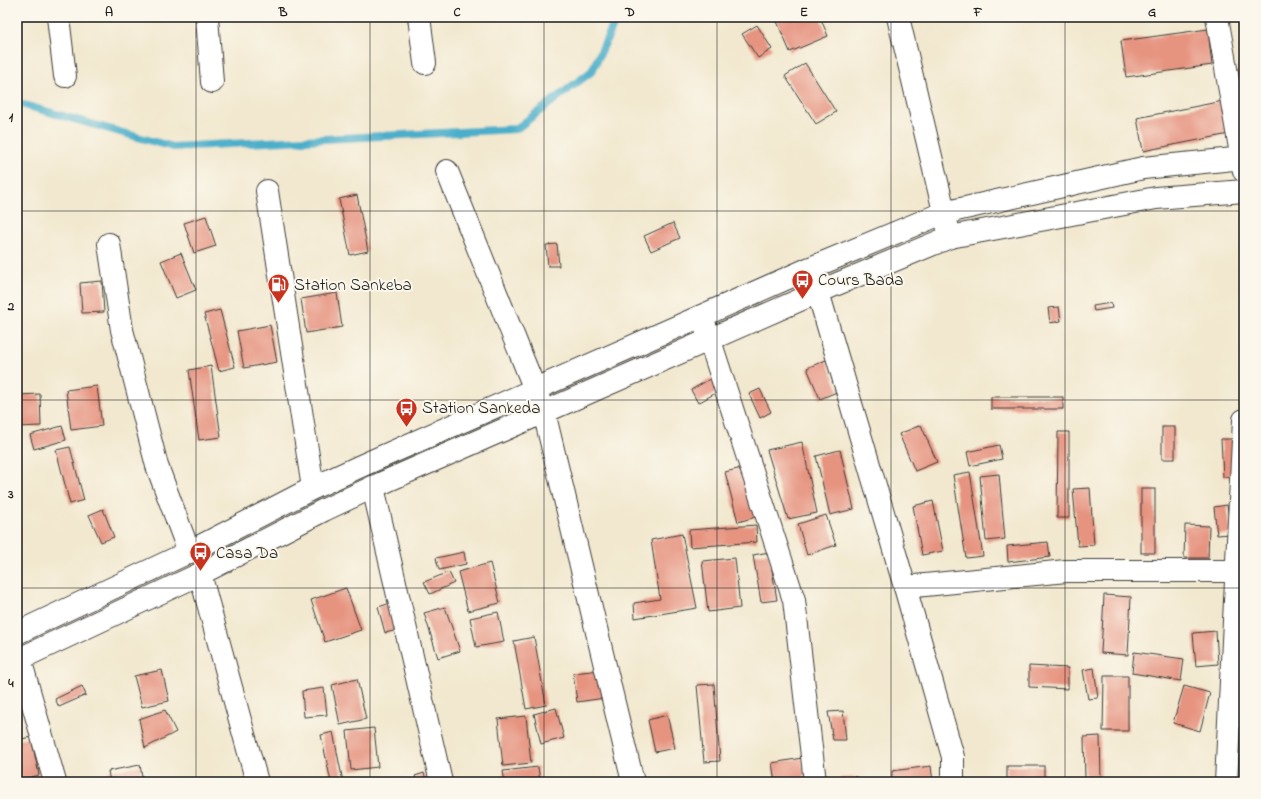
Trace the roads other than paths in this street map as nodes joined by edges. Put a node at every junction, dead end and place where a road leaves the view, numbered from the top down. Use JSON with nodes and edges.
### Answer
{"nodes":[{"id":1,"x":58,"y":17,"type":"edge"},
{"id":2,"x":207,"y":17,"type":"edge"},
{"id":3,"x":419,"y":17,"type":"edge"},
{"id":4,"x":898,"y":17,"type":"edge"},
{"id":5,"x":1217,"y":17,"type":"edge"},
{"id":6,"x":425,"y":63,"type":"dead end"},
{"id":7,"x":65,"y":76,"type":"dead end"},
{"id":8,"x":212,"y":82,"type":"dead end"},
{"id":9,"x":1243,"y":162,"type":"edge"},
{"id":10,"x":447,"y":171,"type":"dead end"},
{"id":11,"x":267,"y":191,"type":"dead end"},
{"id":12,"x":1244,"y":191,"type":"edge"},
{"id":13,"x":944,"y":213,"type":"junction"},
{"id":14,"x":950,"y":237,"type":"junction"},
{"id":15,"x":109,"y":244,"type":"dead end"},
{"id":16,"x":808,"y":270,"type":"junction"},
{"id":17,"x":818,"y":292,"type":"junction"},
{"id":18,"x":702,"y":316,"type":"junction"},
{"id":19,"x":710,"y":340,"type":"junction"},
{"id":20,"x":535,"y":389,"type":"junction"},
{"id":21,"x":544,"y":412,"type":"junction"},
{"id":22,"x":1244,"y":420,"type":"edge"},
{"id":23,"x":373,"y":487,"type":"junction"},
{"id":24,"x":313,"y":488,"type":"junction"},
{"id":25,"x":189,"y":552,"type":"junction"},
{"id":26,"x":1236,"y":571,"type":"junction"},
{"id":27,"x":200,"y":574,"type":"junction"},
{"id":28,"x":905,"y":588,"type":"junction"},
{"id":29,"x":17,"y":633,"type":"edge"},
{"id":30,"x":18,"y":660,"type":"edge"},
{"id":31,"x":55,"y":782,"type":"edge"},
{"id":32,"x":257,"y":782,"type":"edge"},
{"id":33,"x":441,"y":782,"type":"edge"},
{"id":34,"x":633,"y":782,"type":"edge"},
{"id":35,"x":815,"y":782,"type":"edge"},
{"id":36,"x":953,"y":782,"type":"edge"},
{"id":37,"x":1226,"y":782,"type":"edge"}],
"edges":[{"from":1,"to":7,"type":"street"},
{"from":2,"to":8,"type":"street"},
{"from":3,"to":6,"type":"street"},
{"from":4,"to":13,"type":"street"},
{"from":5,"to":9,"type":"street"},
{"from":9,"to":13,"type":"street"},
{"from":10,"to":20,"type":"street"},
{"from":11,"to":24,"type":"street"},
{"from":12,"to":14,"type":"street"},
{"from":13,"to":14,"type":"street"},
{"from":13,"to":16,"type":"street"},
{"from":14,"to":17,"type":"street"},
{"from":15,"to":25,"type":"street"},
{"from":16,"to":17,"type":"street"},
{"from":16,"to":18,"type":"street"},
{"from":17,"to":19,"type":"street"},
{"from":17,"to":28,"type":"street"},
{"from":18,"to":19,"type":"street"},
{"from":18,"to":20,"type":"street"},
{"from":19,"to":21,"type":"street"},
{"from":19,"to":35,"type":"street"},
{"from":20,"to":21,"type":"street"},
{"from":20,"to":24,"type":"street"},
{"from":21,"to":23,"type":"street"},
{"from":21,"to":34,"type":"street"},
{"from":22,"to":26,"type":"street"},
{"from":23,"to":27,"type":"street"},
{"from":23,"to":33,"type":"street"},
{"from":24,"to":25,"type":"street"},
{"from":25,"to":29,"type":"street"},
{"from":26,"to":28,"type":"street"},
{"from":26,"to":37,"type":"street"},
{"from":27,"to":30,"type":"street"},
{"from":27,"to":32,"type":"street"},
{"from":28,"to":36,"type":"street"},
{"from":30,"to":31,"type":"street"}]}
